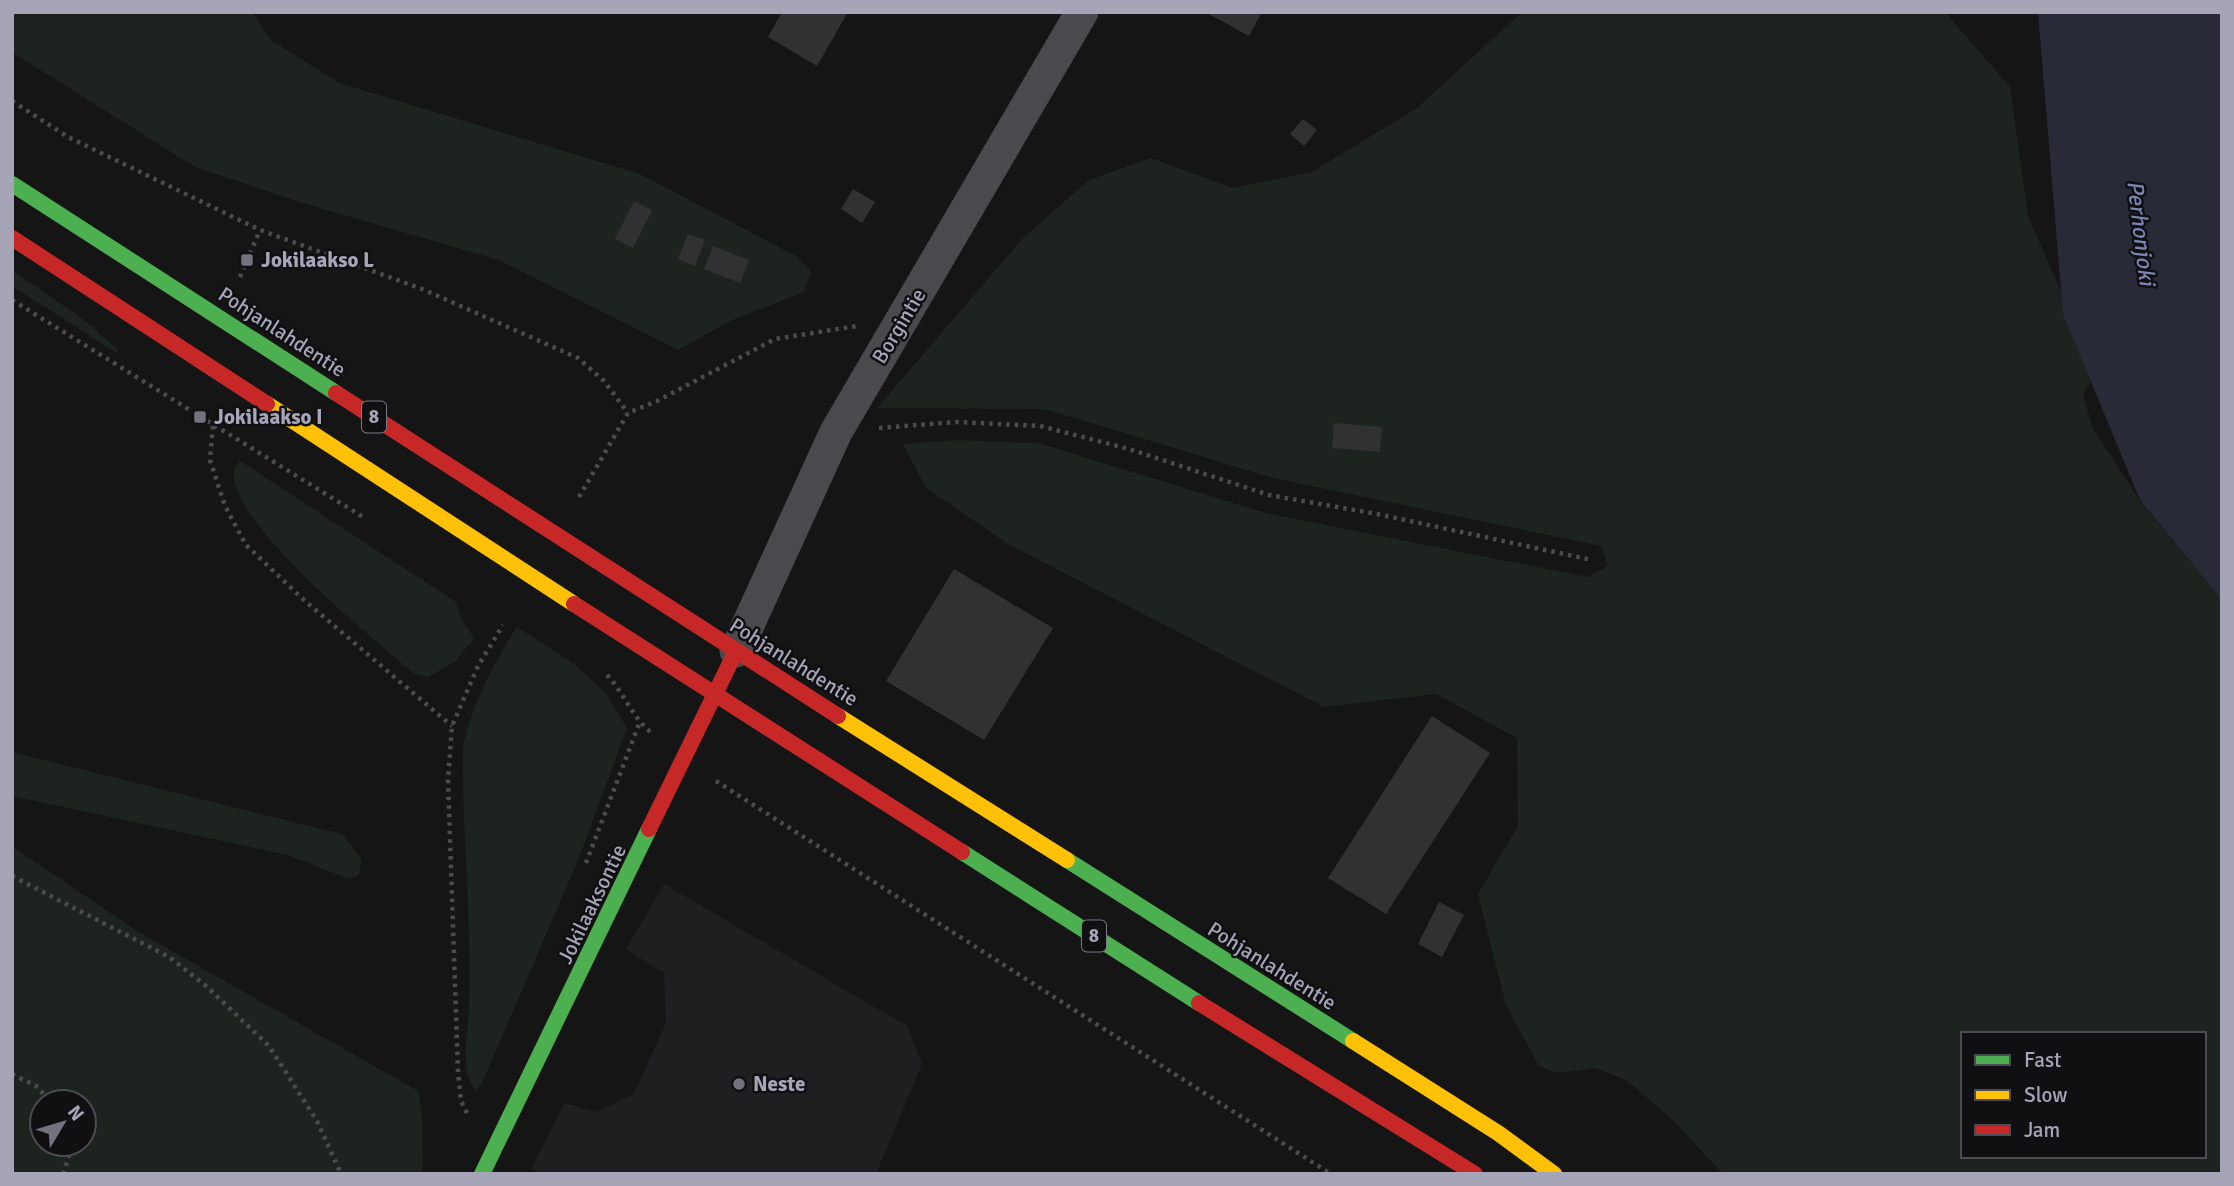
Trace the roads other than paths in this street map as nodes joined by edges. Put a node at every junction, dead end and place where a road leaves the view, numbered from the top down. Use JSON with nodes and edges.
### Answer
{"nodes":[{"id":1,"x":1082,"y":12,"type":"edge"},
{"id":2,"x":12,"y":184,"type":"edge"},
{"id":3,"x":12,"y":238,"type":"edge"},
{"id":4,"x":736,"y":651,"type":"junction"},
{"id":5,"x":715,"y":696,"type":"junction"},
{"id":6,"x":482,"y":1174,"type":"edge"},
{"id":7,"x":1475,"y":1174,"type":"edge"},
{"id":8,"x":1554,"y":1174,"type":"edge"}],
"edges":[{"from":1,"to":4,"type":"street","name":"Borgintie"},
{"from":2,"to":4,"type":"main road","name":"Pohjanlahdentie","number":"8"},
{"from":3,"to":5,"type":"main road","number":"8"},
{"from":4,"to":5,"type":"main road","name":"Jokilaaksontie"},
{"from":4,"to":8,"type":"main road","name":"Pohjanlahdentie","number":"8"},
{"from":5,"to":6,"type":"main road","name":"Jokilaaksontie"},
{"from":5,"to":7,"type":"main road","number":"8"}]}
